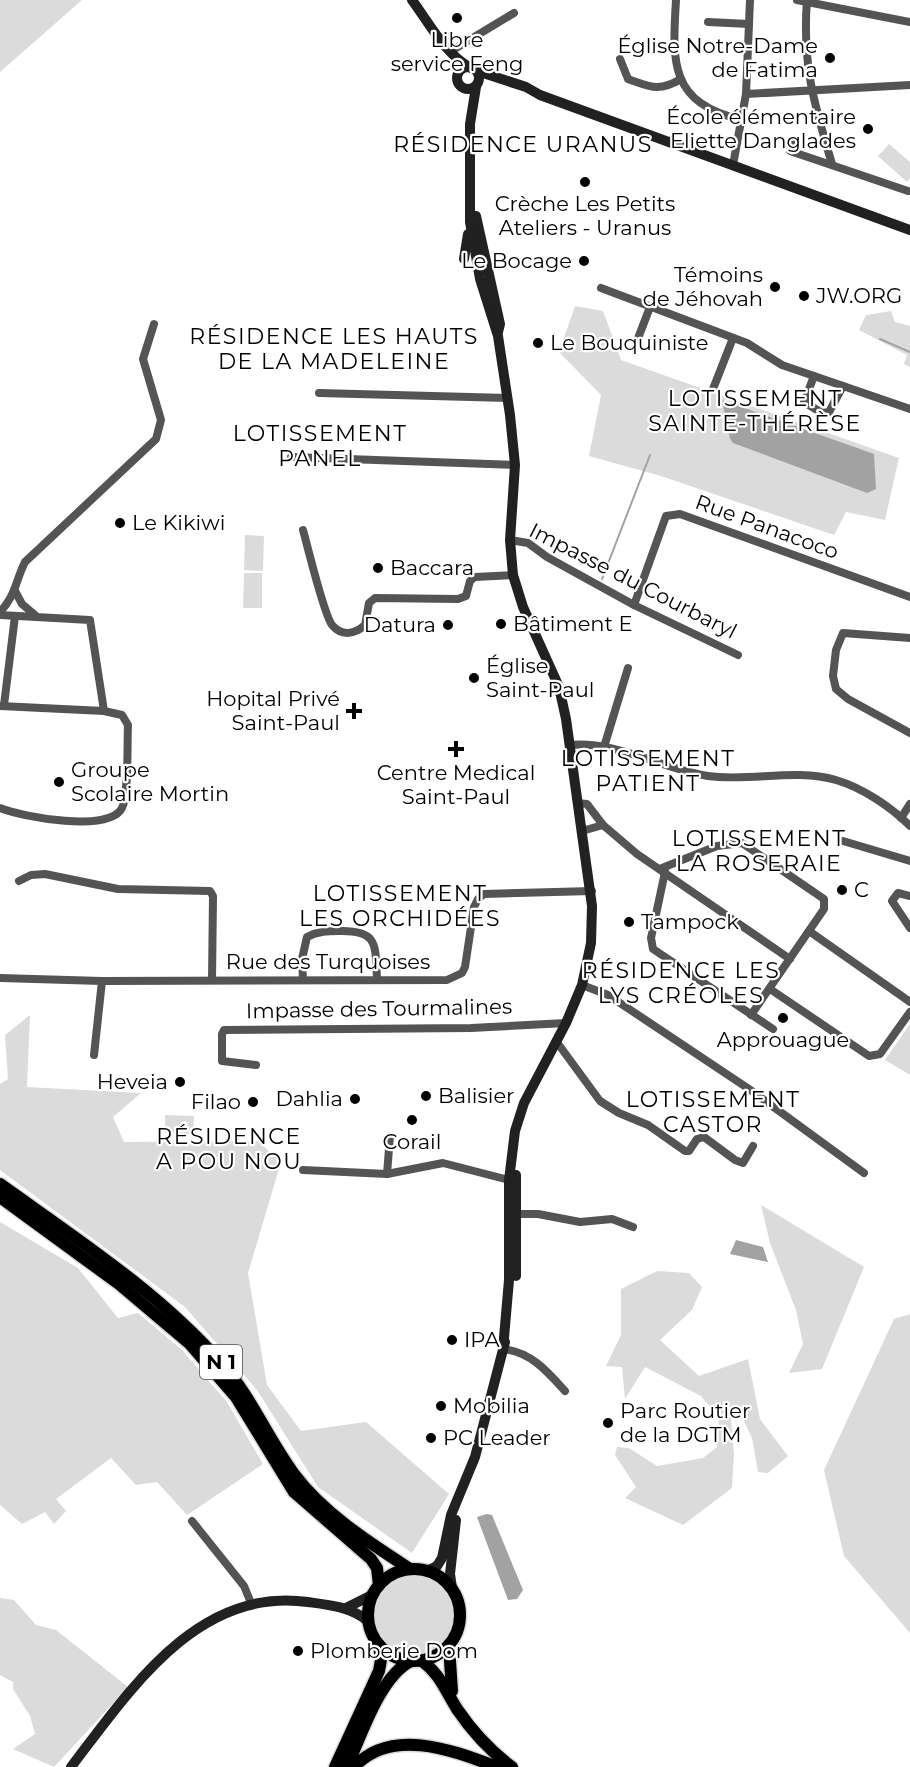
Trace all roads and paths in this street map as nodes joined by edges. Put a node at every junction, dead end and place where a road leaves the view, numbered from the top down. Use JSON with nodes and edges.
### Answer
{"nodes":[{"id":1,"x":412,"y":0,"type":"edge"},
{"id":2,"x":676,"y":0,"type":"edge"},
{"id":3,"x":750,"y":0,"type":"edge"},
{"id":4,"x":797,"y":0,"type":"edge"},
{"id":5,"x":807,"y":1,"type":"edge"},
{"id":6,"x":514,"y":13,"type":"dead end"},
{"id":7,"x":708,"y":22,"type":"dead end"},
{"id":8,"x":910,"y":22,"type":"edge"},
{"id":9,"x":749,"y":24,"type":"junction"},
{"id":10,"x":440,"y":39,"type":"junction"},
{"id":11,"x":451,"y":51,"type":"junction"},
{"id":12,"x":620,"y":59,"type":"dead end"},
{"id":13,"x":474,"y":69,"type":"junction"},
{"id":14,"x":681,"y":79,"type":"junction"},
{"id":15,"x":459,"y":81,"type":"junction"},
{"id":16,"x":910,"y":85,"type":"edge"},
{"id":17,"x":476,"y":86,"type":"junction"},
{"id":18,"x":810,"y":89,"type":"junction"},
{"id":19,"x":746,"y":94,"type":"junction"},
{"id":20,"x":540,"y":95,"type":"junction"},
{"id":21,"x":742,"y":120,"type":"junction"},
{"id":22,"x":470,"y":124,"type":"junction"},
{"id":23,"x":792,"y":140,"type":"dead end"},
{"id":24,"x":832,"y":164,"type":"junction"},
{"id":25,"x":733,"y":165,"type":"junction"},
{"id":26,"x":908,"y":191,"type":"dead end"},
{"id":27,"x":471,"y":198,"type":"junction"},
{"id":28,"x":470,"y":222,"type":"junction"},
{"id":29,"x":910,"y":230,"type":"edge"},
{"id":30,"x":480,"y":279,"type":"junction"},
{"id":31,"x":601,"y":288,"type":"dead end"},
{"id":32,"x":650,"y":307,"type":"junction"},
{"id":33,"x":154,"y":324,"type":"dead end"},
{"id":34,"x":498,"y":336,"type":"junction"},
{"id":35,"x":733,"y":338,"type":"junction"},
{"id":36,"x":637,"y":341,"type":"dead end"},
{"id":37,"x":814,"y":376,"type":"junction"},
{"id":38,"x":843,"y":386,"type":"junction"},
{"id":39,"x":713,"y":389,"type":"dead end"},
{"id":40,"x":319,"y":393,"type":"dead end"},
{"id":41,"x":508,"y":398,"type":"junction"},
{"id":42,"x":910,"y":409,"type":"edge"},
{"id":43,"x":291,"y":457,"type":"dead end"},
{"id":44,"x":515,"y":465,"type":"junction"},
{"id":45,"x":303,"y":530,"type":"dead end"},
{"id":46,"x":510,"y":540,"type":"junction"},
{"id":47,"x":513,"y":575,"type":"junction"},
{"id":48,"x":15,"y":591,"type":"junction"},
{"id":49,"x":910,"y":597,"type":"edge"},
{"id":50,"x":634,"y":604,"type":"junction"},
{"id":51,"x":0,"y":613,"type":"edge"},
{"id":52,"x":35,"y":615,"type":"junction"},
{"id":53,"x":15,"y":616,"type":"junction"},
{"id":54,"x":910,"y":638,"type":"edge"},
{"id":55,"x":738,"y":655,"type":"dead end"},
{"id":56,"x":628,"y":668,"type":"dead end"},
{"id":57,"x":2,"y":705,"type":"edge"},
{"id":58,"x":104,"y":711,"type":"junction"},
{"id":59,"x":910,"y":733,"type":"edge"},
{"id":60,"x":570,"y":745,"type":"junction"},
{"id":61,"x":604,"y":747,"type":"junction"},
{"id":62,"x":577,"y":803,"type":"junction"},
{"id":63,"x":910,"y":804,"type":"edge"},
{"id":64,"x":0,"y":808,"type":"edge"},
{"id":65,"x":901,"y":818,"type":"junction"},
{"id":66,"x":603,"y":825,"type":"junction"},
{"id":67,"x":910,"y":826,"type":"edge"},
{"id":68,"x":582,"y":831,"type":"junction"},
{"id":69,"x":843,"y":841,"type":"dead end"},
{"id":70,"x":910,"y":861,"type":"edge"},
{"id":71,"x":663,"y":870,"type":"junction"},
{"id":72,"x":19,"y":881,"type":"dead end"},
{"id":73,"x":592,"y":891,"type":"junction"},
{"id":74,"x":910,"y":896,"type":"edge"},
{"id":75,"x":910,"y":928,"type":"edge"},
{"id":76,"x":809,"y":931,"type":"junction"},
{"id":77,"x":790,"y":959,"type":"junction"},
{"id":78,"x":0,"y":978,"type":"edge"},
{"id":79,"x":376,"y":979,"type":"junction"},
{"id":80,"x":212,"y":980,"type":"junction"},
{"id":81,"x":303,"y":980,"type":"junction"},
{"id":82,"x":102,"y":981,"type":"junction"},
{"id":83,"x":582,"y":985,"type":"junction"},
{"id":84,"x":770,"y":989,"type":"junction"},
{"id":85,"x":910,"y":1002,"type":"edge"},
{"id":86,"x":910,"y":1012,"type":"edge"},
{"id":87,"x":751,"y":1016,"type":"junction"},
{"id":88,"x":566,"y":1023,"type":"junction"},
{"id":89,"x":772,"y":1029,"type":"dead end"},
{"id":90,"x":556,"y":1041,"type":"junction"},
{"id":91,"x":94,"y":1055,"type":"dead end"},
{"id":92,"x":256,"y":1065,"type":"dead end"},
{"id":93,"x":533,"y":1085,"type":"junction"},
{"id":94,"x":390,"y":1136,"type":"dead end"},
{"id":95,"x":753,"y":1146,"type":"dead end"},
{"id":96,"x":303,"y":1170,"type":"dead end"},
{"id":97,"x":864,"y":1173,"type":"dead end"},
{"id":98,"x":387,"y":1174,"type":"junction"},
{"id":99,"x":509,"y":1180,"type":"junction"},
{"id":100,"x":0,"y":1184,"type":"edge"},
{"id":101,"x":0,"y":1197,"type":"edge"},
{"id":102,"x":513,"y":1214,"type":"junction"},
{"id":103,"x":633,"y":1227,"type":"dead end"},
{"id":104,"x":503,"y":1349,"type":"junction"},
{"id":105,"x":565,"y":1391,"type":"dead end"},
{"id":106,"x":458,"y":1504,"type":"junction"},
{"id":107,"x":192,"y":1521,"type":"dead end"},
{"id":108,"x":410,"y":1569,"type":"junction"},
{"id":109,"x":427,"y":1571,"type":"junction"},
{"id":110,"x":452,"y":1588,"type":"junction"},
{"id":111,"x":375,"y":1590,"type":"junction"},
{"id":112,"x":251,"y":1603,"type":"junction"},
{"id":113,"x":346,"y":1608,"type":"junction"},
{"id":114,"x":368,"y":1622,"type":"junction"},
{"id":115,"x":379,"y":1645,"type":"junction"},
{"id":116,"x":449,"y":1646,"type":"junction"},
{"id":117,"x":416,"y":1661,"type":"junction"},
{"id":118,"x":456,"y":1707,"type":"junction"},
{"id":119,"x":71,"y":1767,"type":"edge"},
{"id":120,"x":335,"y":1767,"type":"edge"},
{"id":121,"x":347,"y":1767,"type":"edge"},
{"id":122,"x":354,"y":1767,"type":"edge"},
{"id":123,"x":497,"y":1767,"type":"edge"},
{"id":124,"x":512,"y":1767,"type":"edge"}],
"edges":[{"from":1,"to":10,"type":"main road"},
{"from":2,"to":14,"type":"street"},
{"from":3,"to":9,"type":"street"},
{"from":4,"to":5,"type":"street"},
{"from":5,"to":8,"type":"street"},
{"from":5,"to":18,"type":"street"},
{"from":6,"to":11,"type":"street"},
{"from":7,"to":9,"type":"street"},
{"from":9,"to":19,"type":"street"},
{"from":10,"to":11,"type":"main road"},
{"from":10,"to":15,"type":"main road"},
{"from":11,"to":13,"type":"main road"},
{"from":12,"to":14,"type":"street"},
{"from":13,"to":15,"type":"main road"},
{"from":13,"to":17,"type":"main road"},
{"from":13,"to":20,"type":"main road"},
{"from":14,"to":21,"type":"street"},
{"from":15,"to":17,"type":"main road"},
{"from":15,"to":22,"type":"main road"},
{"from":16,"to":18,"type":"street"},
{"from":17,"to":20,"type":"main road"},
{"from":17,"to":22,"type":"main road"},
{"from":18,"to":19,"type":"street"},
{"from":18,"to":24,"type":"street"},
{"from":19,"to":21,"type":"street"},
{"from":20,"to":25,"type":"main road"},
{"from":21,"to":25,"type":"street"},
{"from":22,"to":27,"type":"main road"},
{"from":23,"to":24,"type":"street"},
{"from":24,"to":26,"type":"street"},
{"from":25,"to":29,"type":"main road"},
{"from":27,"to":28,"type":"main road"},
{"from":27,"to":34,"type":"main road"},
{"from":28,"to":30,"type":"main road"},
{"from":28,"to":30,"type":"main road"},
{"from":30,"to":34,"type":"main road"},
{"from":31,"to":32,"type":"street"},
{"from":32,"to":35,"type":"street"},
{"from":32,"to":36,"type":"street"},
{"from":33,"to":48,"type":"street"},
{"from":34,"to":41,"type":"main road"},
{"from":35,"to":37,"type":"street"},
{"from":35,"to":39,"type":"street"},
{"from":37,"to":38,"type":"street"},
{"from":37,"to":38,"type":"street"},
{"from":38,"to":42,"type":"street"},
{"from":40,"to":41,"type":"street"},
{"from":41,"to":44,"type":"main road"},
{"from":43,"to":44,"type":"street"},
{"from":44,"to":46,"type":"main road"},
{"from":45,"to":47,"type":"street"},
{"from":46,"to":47,"type":"main road"},
{"from":46,"to":50,"type":"street","name":"Impasse du Courbaryl"},
{"from":47,"to":60,"type":"main road"},
{"from":48,"to":51,"type":"street"},
{"from":48,"to":52,"type":"street"},
{"from":49,"to":50,"type":"street","name":"Rue Panacoco"},
{"from":50,"to":55,"type":"street","name":"Impasse du Courbaryl"},
{"from":51,"to":53,"type":"street"},
{"from":52,"to":53,"type":"street"},
{"from":52,"to":58,"type":"street"},
{"from":53,"to":57,"type":"street"},
{"from":54,"to":59,"type":"street"},
{"from":56,"to":61,"type":"street"},
{"from":57,"to":58,"type":"street"},
{"from":58,"to":64,"type":"street"},
{"from":60,"to":61,"type":"street"},
{"from":60,"to":62,"type":"main road"},
{"from":61,"to":65,"type":"street"},
{"from":62,"to":66,"type":"street"},
{"from":62,"to":68,"type":"main road"},
{"from":63,"to":65,"type":"street"},
{"from":65,"to":67,"type":"street"},
{"from":66,"to":68,"type":"street"},
{"from":66,"to":71,"type":"street"},
{"from":68,"to":73,"type":"main road"},
{"from":69,"to":70,"type":"street"},
{"from":71,"to":76,"type":"street"},
{"from":71,"to":77,"type":"street"},
{"from":71,"to":87,"type":"street"},
{"from":72,"to":80,"type":"street"},
{"from":73,"to":79,"type":"street","name":"Rue des Turquoises"},
{"from":73,"to":83,"type":"main road"},
{"from":74,"to":75,"type":"street"},
{"from":76,"to":77,"type":"street"},
{"from":76,"to":85,"type":"street"},
{"from":77,"to":84,"type":"street"},
{"from":78,"to":82,"type":"street","name":"Rue des Turquoises"},
{"from":79,"to":81,"type":"street","name":"Rue des Turquoises"},
{"from":79,"to":81,"type":"street"},
{"from":80,"to":81,"type":"street","name":"Rue des Turquoises"},
{"from":80,"to":82,"type":"street","name":"Rue des Turquoises"},
{"from":82,"to":91,"type":"street"},
{"from":83,"to":88,"type":"main road"},
{"from":83,"to":97,"type":"street"},
{"from":84,"to":86,"type":"street"},
{"from":84,"to":87,"type":"street"},
{"from":87,"to":89,"type":"street"},
{"from":88,"to":90,"type":"main road"},
{"from":88,"to":92,"type":"street","name":"Impasse des Tourmalines"},
{"from":90,"to":93,"type":"main road"},
{"from":90,"to":95,"type":"street"},
{"from":93,"to":99,"type":"main road"},
{"from":93,"to":102,"type":"main road"},
{"from":94,"to":98,"type":"street"},
{"from":96,"to":98,"type":"street"},
{"from":98,"to":99,"type":"street"},
{"from":99,"to":102,"type":"main road"},
{"from":100,"to":108,"type":"main road","number":"N 1"},
{"from":101,"to":111,"type":"main road","number":"N 1"},
{"from":102,"to":103,"type":"street"},
{"from":102,"to":104,"type":"main road"},
{"from":104,"to":105,"type":"street"},
{"from":104,"to":106,"type":"main road"},
{"from":106,"to":109,"type":"main road"},
{"from":106,"to":110,"type":"main road"},
{"from":107,"to":112,"type":"street"},
{"from":108,"to":109,"type":"main road","number":"N 1"},
{"from":108,"to":111,"type":"main road"},
{"from":109,"to":110,"type":"main road","number":"N 1"},
{"from":110,"to":116,"type":"main road"},
{"from":111,"to":113,"type":"main road"},
{"from":111,"to":114,"type":"main road","number":"N 1"},
{"from":112,"to":113,"type":"main road"},
{"from":112,"to":119,"type":"main road"},
{"from":113,"to":114,"type":"main road"},
{"from":114,"to":115,"type":"main road"},
{"from":115,"to":117,"type":"main road"},
{"from":115,"to":120,"type":"main road"},
{"from":116,"to":117,"type":"main road"},
{"from":116,"to":118,"type":"main road"},
{"from":117,"to":118,"type":"main road"},
{"from":117,"to":121,"type":"main road"},
{"from":118,"to":124,"type":"main road"},
{"from":122,"to":123,"type":"main road"}]}
